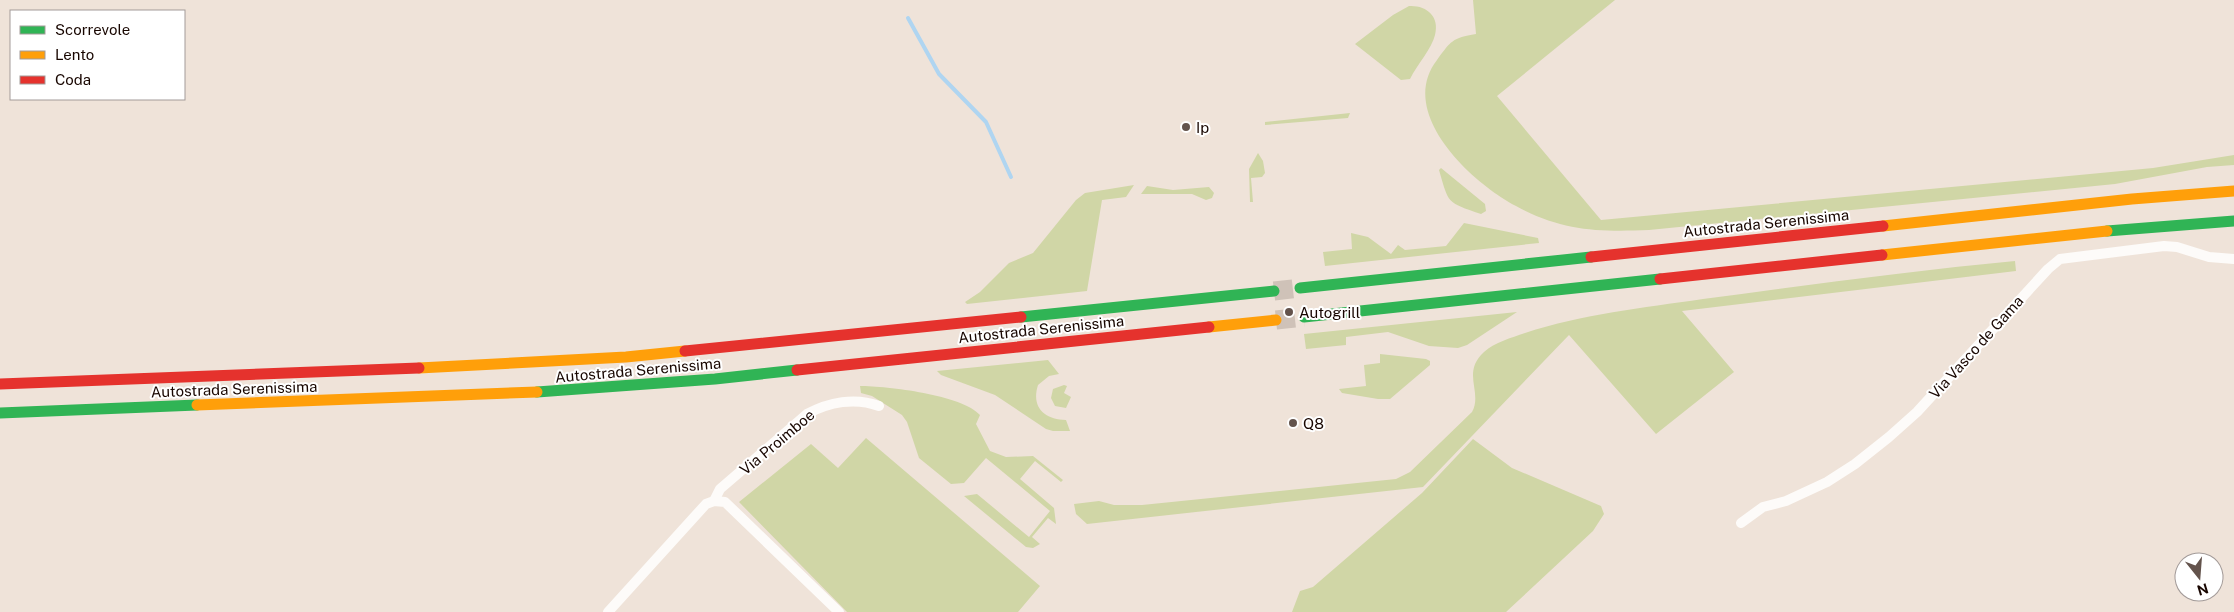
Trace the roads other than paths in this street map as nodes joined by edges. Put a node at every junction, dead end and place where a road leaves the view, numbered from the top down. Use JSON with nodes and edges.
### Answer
{"nodes":[{"id":1,"x":2234,"y":191,"type":"edge"},
{"id":2,"x":2234,"y":221,"type":"edge"},
{"id":3,"x":2234,"y":259,"type":"edge"},
{"id":4,"x":1300,"y":288,"type":"tunnel mouth"},
{"id":5,"x":1274,"y":291,"type":"tunnel mouth"},
{"id":6,"x":1304,"y":317,"type":"tunnel mouth"},
{"id":7,"x":1276,"y":320,"type":"tunnel mouth"},
{"id":8,"x":0,"y":384,"type":"edge"},
{"id":9,"x":879,"y":406,"type":"dead end"},
{"id":10,"x":0,"y":412,"type":"edge"},
{"id":11,"x":714,"y":500,"type":"junction"},
{"id":12,"x":1741,"y":522,"type":"dead end"},
{"id":13,"x":608,"y":612,"type":"edge"},
{"id":14,"x":839,"y":612,"type":"edge"}],
"edges":[{"from":1,"to":4,"type":"highway","name":"Autostrada Serenissima"},
{"from":2,"to":6,"type":"highway"},
{"from":3,"to":12,"type":"street","name":"Via Vasco de Gama"},
{"from":5,"to":8,"type":"highway","name":"Autostrada Serenissima"},
{"from":7,"to":10,"type":"highway","name":"Autostrada Serenissima"},
{"from":9,"to":11,"type":"street","name":"Via Proimboe"},
{"from":11,"to":13,"type":"street","name":"Via Proimboe"},
{"from":11,"to":14,"type":"street"}]}
